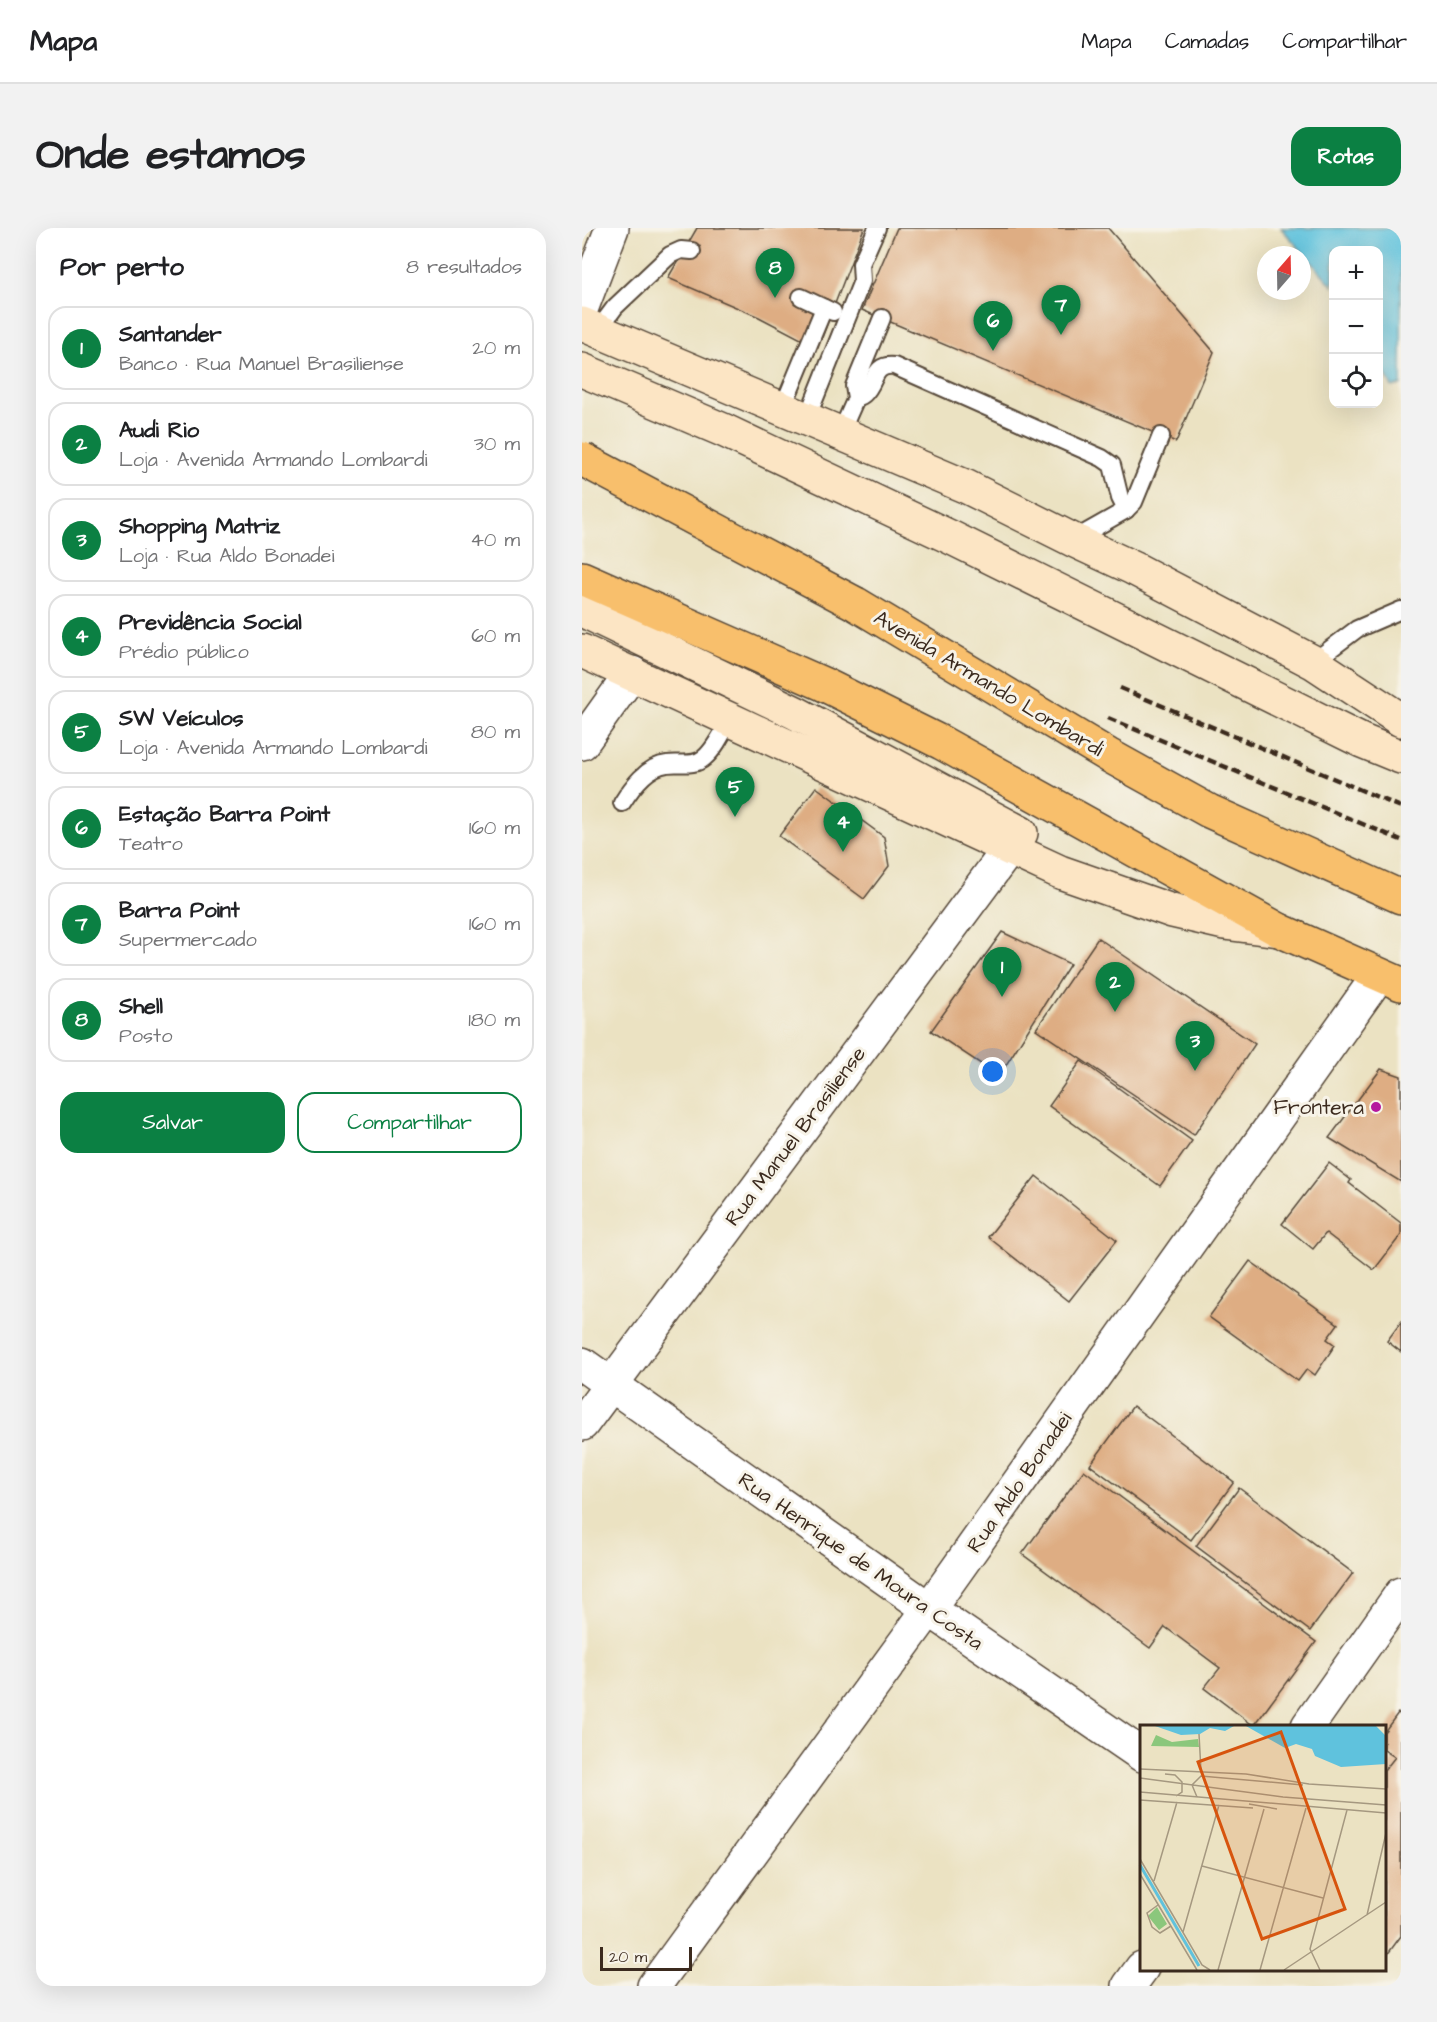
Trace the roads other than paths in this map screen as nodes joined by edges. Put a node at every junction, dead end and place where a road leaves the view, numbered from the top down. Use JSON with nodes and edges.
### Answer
{"nodes":[{"id":1,"x":612,"y":228,"type":"edge"},
{"id":2,"x":877,"y":228,"type":"edge"},
{"id":3,"x":692,"y":251,"type":"dead end"},
{"id":4,"x":801,"y":297,"type":"dead end"},
{"id":5,"x":824,"y":308,"type":"junction"},
{"id":6,"x":847,"y":317,"type":"junction"},
{"id":7,"x":882,"y":318,"type":"dead end"},
{"id":8,"x":587,"y":320,"type":"edge"},
{"id":9,"x":582,"y":370,"type":"edge"},
{"id":10,"x":856,"y":398,"type":"junction"},
{"id":11,"x":795,"y":413,"type":"junction"},
{"id":12,"x":841,"y":432,"type":"junction"},
{"id":13,"x":1161,"y":436,"type":"dead end"},
{"id":14,"x":582,"y":459,"type":"edge"},
{"id":15,"x":1126,"y":510,"type":"junction"},
{"id":16,"x":1073,"y":540,"type":"junction"},
{"id":17,"x":582,"y":578,"type":"edge"},
{"id":18,"x":582,"y":610,"type":"edge"},
{"id":19,"x":1401,"y":610,"type":"edge"},
{"id":20,"x":582,"y":651,"type":"edge"},
{"id":21,"x":1313,"y":662,"type":"junction"},
{"id":22,"x":632,"y":673,"type":"junction"},
{"id":23,"x":730,"y":719,"type":"junction"},
{"id":24,"x":1401,"y":720,"type":"edge"},
{"id":25,"x":582,"y":743,"type":"edge"},
{"id":26,"x":1401,"y":757,"type":"edge"},
{"id":27,"x":622,"y":803,"type":"dead end"},
{"id":28,"x":1009,"y":849,"type":"junction"},
{"id":29,"x":1125,"y":894,"type":"junction"},
{"id":30,"x":1401,"y":897,"type":"edge"},
{"id":31,"x":1279,"y":930,"type":"junction"},
{"id":32,"x":1390,"y":980,"type":"edge"},
{"id":33,"x":582,"y":1364,"type":"edge"},
{"id":34,"x":610,"y":1384,"type":"junction"},
{"id":35,"x":582,"y":1424,"type":"edge"},
{"id":36,"x":1401,"y":1594,"type":"edge"},
{"id":37,"x":929,"y":1609,"type":"junction"},
{"id":38,"x":1309,"y":1725,"type":"edge"},
{"id":39,"x":1140,"y":1754,"type":"edge"},
{"id":40,"x":1140,"y":1971,"type":"edge"},
{"id":41,"x":654,"y":1986,"type":"edge"},
{"id":42,"x":1129,"y":1986,"type":"edge"}],
"edges":[{"from":1,"to":8,"type":"street"},
{"from":2,"to":6,"type":"lane"},
{"from":3,"to":8,"type":"lane"},
{"from":4,"to":5,"type":"lane"},
{"from":5,"to":6,"type":"lane"},
{"from":5,"to":11,"type":"lane"},
{"from":6,"to":11,"type":"lane"},
{"from":7,"to":10,"type":"lane"},
{"from":8,"to":11,"type":"main road"},
{"from":9,"to":26,"type":"main road"},
{"from":10,"to":12,"type":"lane"},
{"from":10,"to":15,"type":"lane"},
{"from":11,"to":12,"type":"main road"},
{"from":12,"to":16,"type":"main road"},
{"from":13,"to":15,"type":"lane"},
{"from":14,"to":30,"type":"highway","name":"Avenida Armando Lombardi","bridge":true},
{"from":15,"to":16,"type":"lane"},
{"from":16,"to":21,"type":"main road"},
{"from":17,"to":31,"type":"highway"},
{"from":18,"to":29,"type":"main road"},
{"from":19,"to":21,"type":"lane"},
{"from":20,"to":22,"type":"main road"},
{"from":21,"to":24,"type":"main road"},
{"from":22,"to":23,"type":"main road"},
{"from":22,"to":25,"type":"street"},
{"from":23,"to":27,"type":"lane"},
{"from":23,"to":28,"type":"main road"},
{"from":28,"to":29,"type":"main road"},
{"from":28,"to":34,"type":"street","name":"Rua Manuel Brasiliense"},
{"from":29,"to":31,"type":"main road"},
{"from":31,"to":32,"type":"highway"},
{"from":32,"to":37,"type":"street","name":"Rua Aldo Bonadei"},
{"from":33,"to":34,"type":"street","name":"Rua Henrique de Moura Costa"},
{"from":34,"to":35,"type":"street","name":"Rua Manuel Brasiliense"},
{"from":34,"to":37,"type":"street","name":"Rua Henrique de Moura Costa"},
{"from":36,"to":38,"type":"street"},
{"from":37,"to":39,"type":"street","name":"Rua Henrique de Moura Costa"},
{"from":37,"to":41,"type":"street","name":"Rua Aldo Bonadei"},
{"from":40,"to":42,"type":"street"}]}
